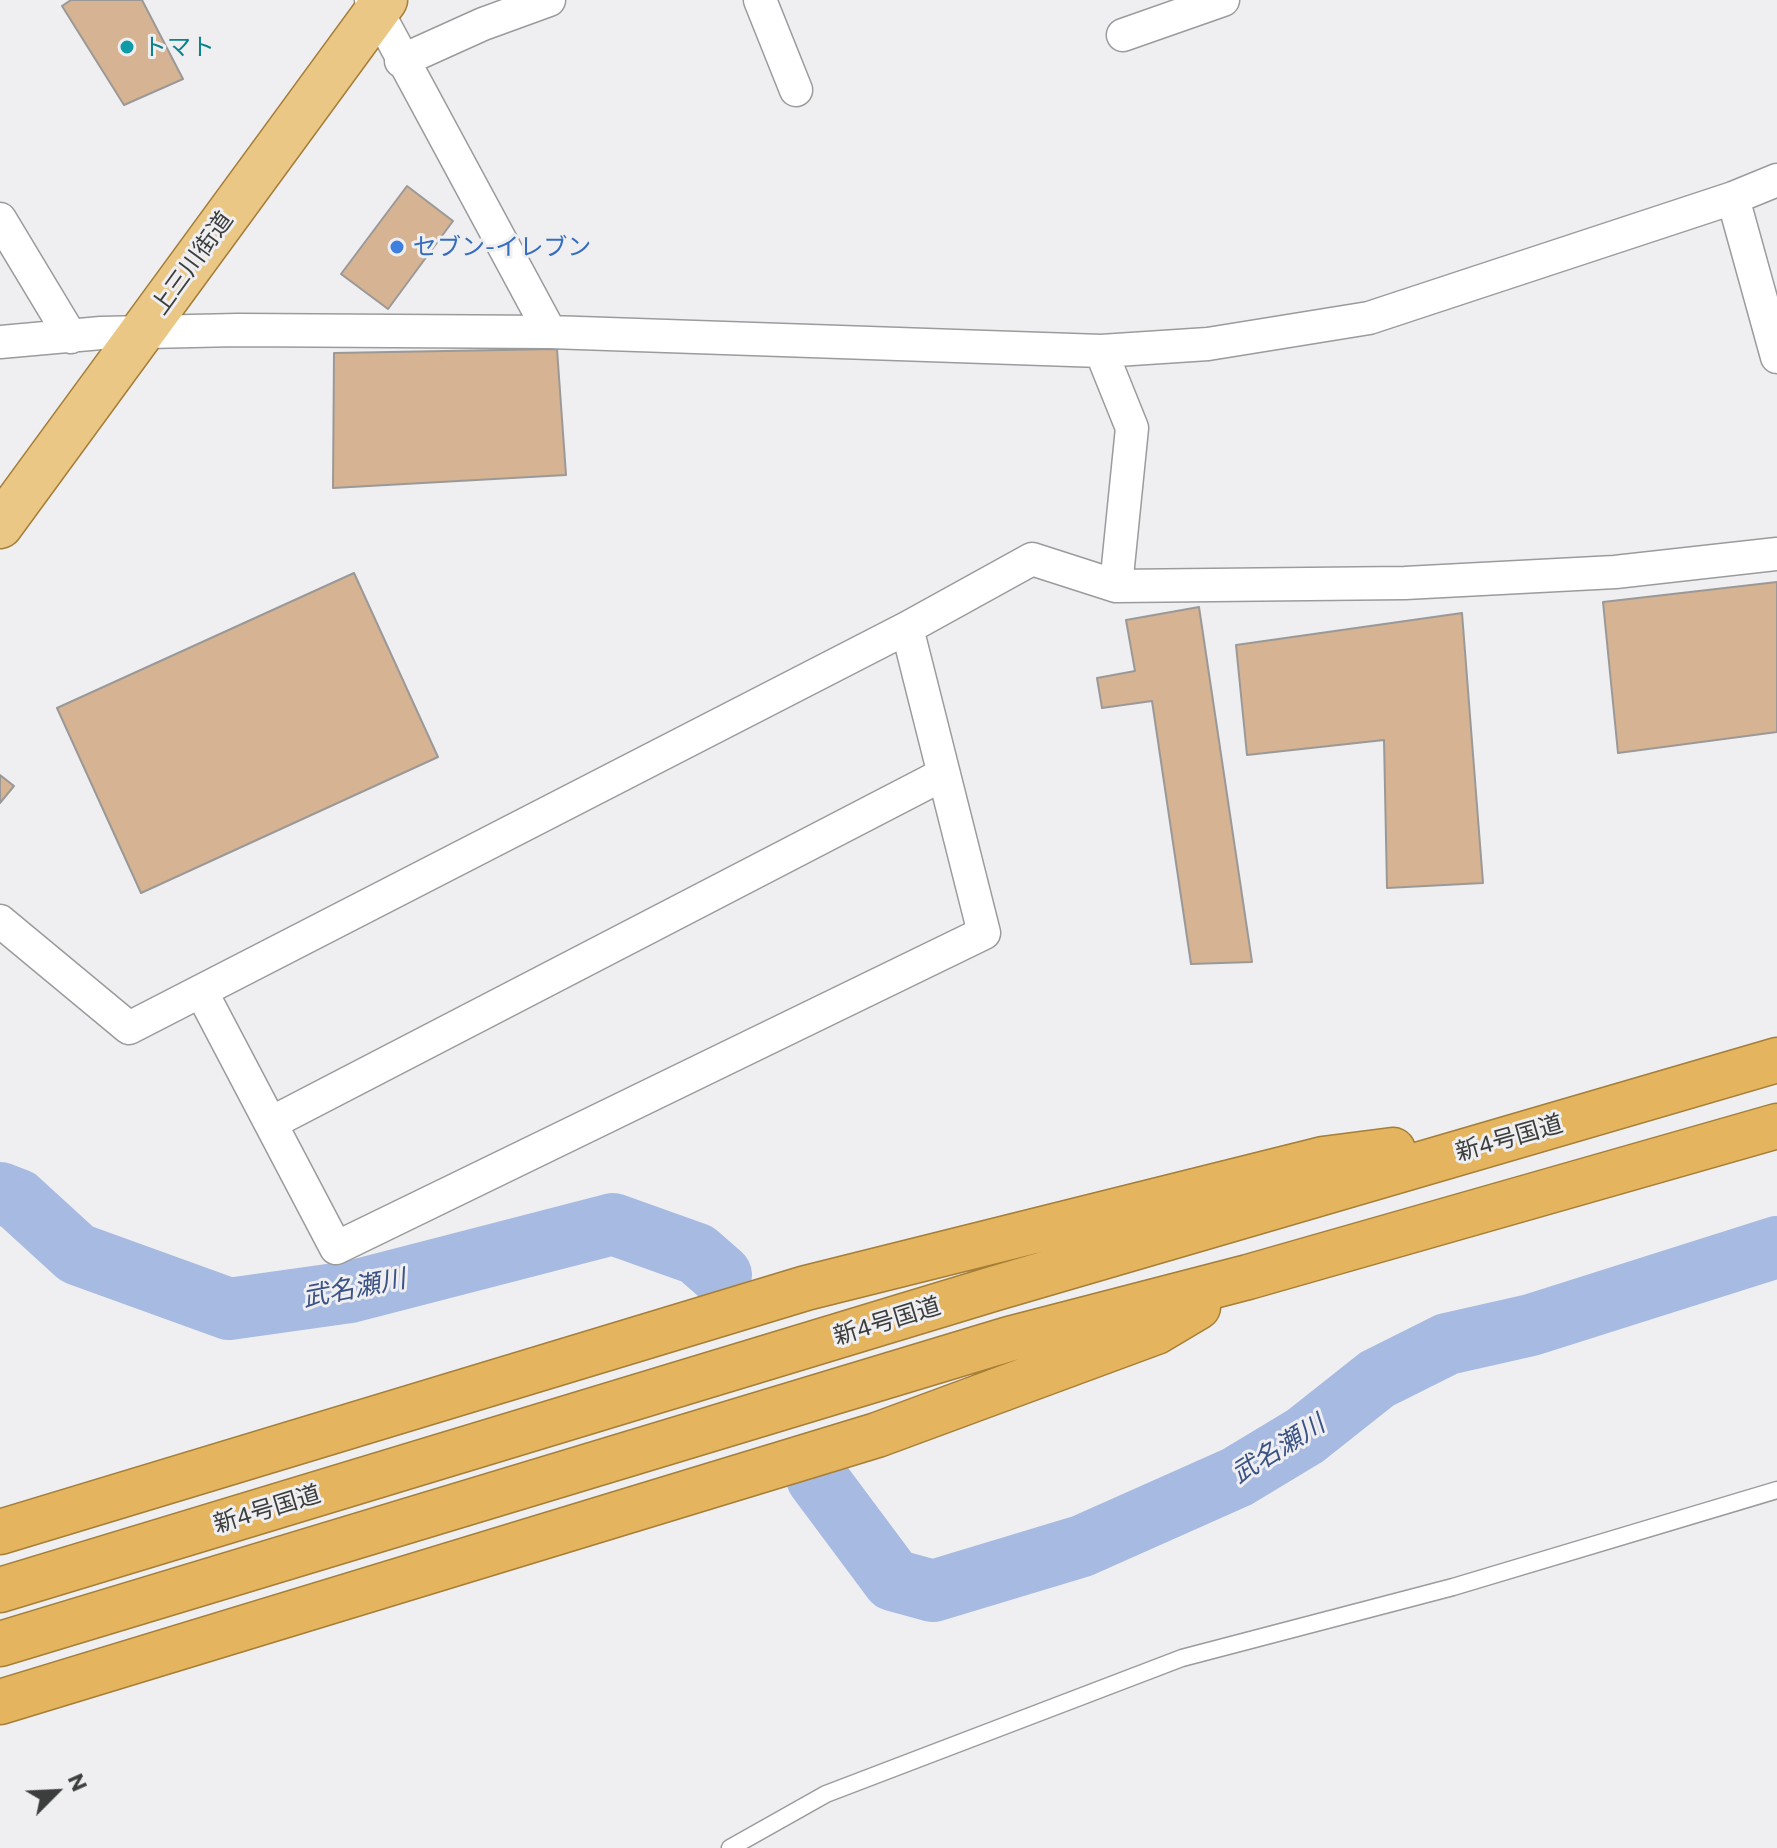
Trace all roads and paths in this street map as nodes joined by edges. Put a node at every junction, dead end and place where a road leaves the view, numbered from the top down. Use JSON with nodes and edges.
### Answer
{"nodes":[{"id":1,"x":549,"y":0,"type":"edge"},
{"id":2,"x":760,"y":0,"type":"edge"},
{"id":3,"x":1223,"y":0,"type":"edge"},
{"id":4,"x":378,"y":4,"type":"edge"},
{"id":5,"x":1123,"y":35,"type":"dead end"},
{"id":6,"x":401,"y":61,"type":"junction"},
{"id":7,"x":796,"y":90,"type":"dead end"},
{"id":8,"x":1777,"y":180,"type":"edge"},
{"id":9,"x":1733,"y":198,"type":"junction"},
{"id":10,"x":0,"y":219,"type":"edge"},
{"id":11,"x":142,"y":331,"type":"junction"},
{"id":12,"x":550,"y":332,"type":"junction"},
{"id":13,"x":71,"y":337,"type":"junction"},
{"id":14,"x":0,"y":342,"type":"edge"},
{"id":15,"x":1101,"y":351,"type":"junction"},
{"id":16,"x":1777,"y":357,"type":"edge"},
{"id":17,"x":0,"y":526,"type":"edge"},
{"id":18,"x":1777,"y":554,"type":"edge"},
{"id":19,"x":1116,"y":586,"type":"junction"},
{"id":20,"x":907,"y":628,"type":"junction"},
{"id":21,"x":944,"y":774,"type":"junction"},
{"id":22,"x":0,"y":921,"type":"edge"},
{"id":23,"x":201,"y":991,"type":"junction"},
{"id":24,"x":1777,"y":1060,"type":"edge"},
{"id":25,"x":271,"y":1123,"type":"junction"},
{"id":26,"x":1777,"y":1126,"type":"edge"},
{"id":27,"x":1530,"y":1132,"type":"junction"},
{"id":28,"x":1248,"y":1277,"type":"junction"},
{"id":29,"x":1777,"y":1490,"type":"edge"},
{"id":30,"x":0,"y":1532,"type":"edge"},
{"id":31,"x":0,"y":1590,"type":"edge"},
{"id":32,"x":0,"y":1644,"type":"edge"},
{"id":33,"x":0,"y":1702,"type":"edge"},
{"id":34,"x":730,"y":1848,"type":"edge"}],
"edges":[{"from":1,"to":6,"type":"street"},
{"from":2,"to":7,"type":"street"},
{"from":3,"to":5,"type":"street"},
{"from":4,"to":6,"type":"street"},
{"from":4,"to":11,"type":"main road","name":"上三川街道"},
{"from":6,"to":12,"type":"street"},
{"from":8,"to":9,"type":"street"},
{"from":9,"to":15,"type":"street"},
{"from":9,"to":16,"type":"street"},
{"from":10,"to":13,"type":"street"},
{"from":11,"to":12,"type":"street"},
{"from":11,"to":13,"type":"street"},
{"from":11,"to":17,"type":"main road","name":"上三川街道"},
{"from":12,"to":15,"type":"street"},
{"from":13,"to":14,"type":"street"},
{"from":15,"to":19,"type":"street"},
{"from":18,"to":19,"type":"street"},
{"from":19,"to":20,"type":"street"},
{"from":20,"to":21,"type":"street"},
{"from":20,"to":23,"type":"street"},
{"from":21,"to":25,"type":"street"},
{"from":21,"to":25,"type":"street"},
{"from":22,"to":23,"type":"street"},
{"from":23,"to":25,"type":"street"},
{"from":24,"to":27,"type":"highway","name":"新4号国道"},
{"from":26,"to":28,"type":"highway"},
{"from":27,"to":30,"type":"highway"},
{"from":27,"to":31,"type":"highway","name":"新4号国道"},
{"from":28,"to":32,"type":"highway"},
{"from":28,"to":33,"type":"highway"},
{"from":29,"to":34,"type":"lane"}]}
